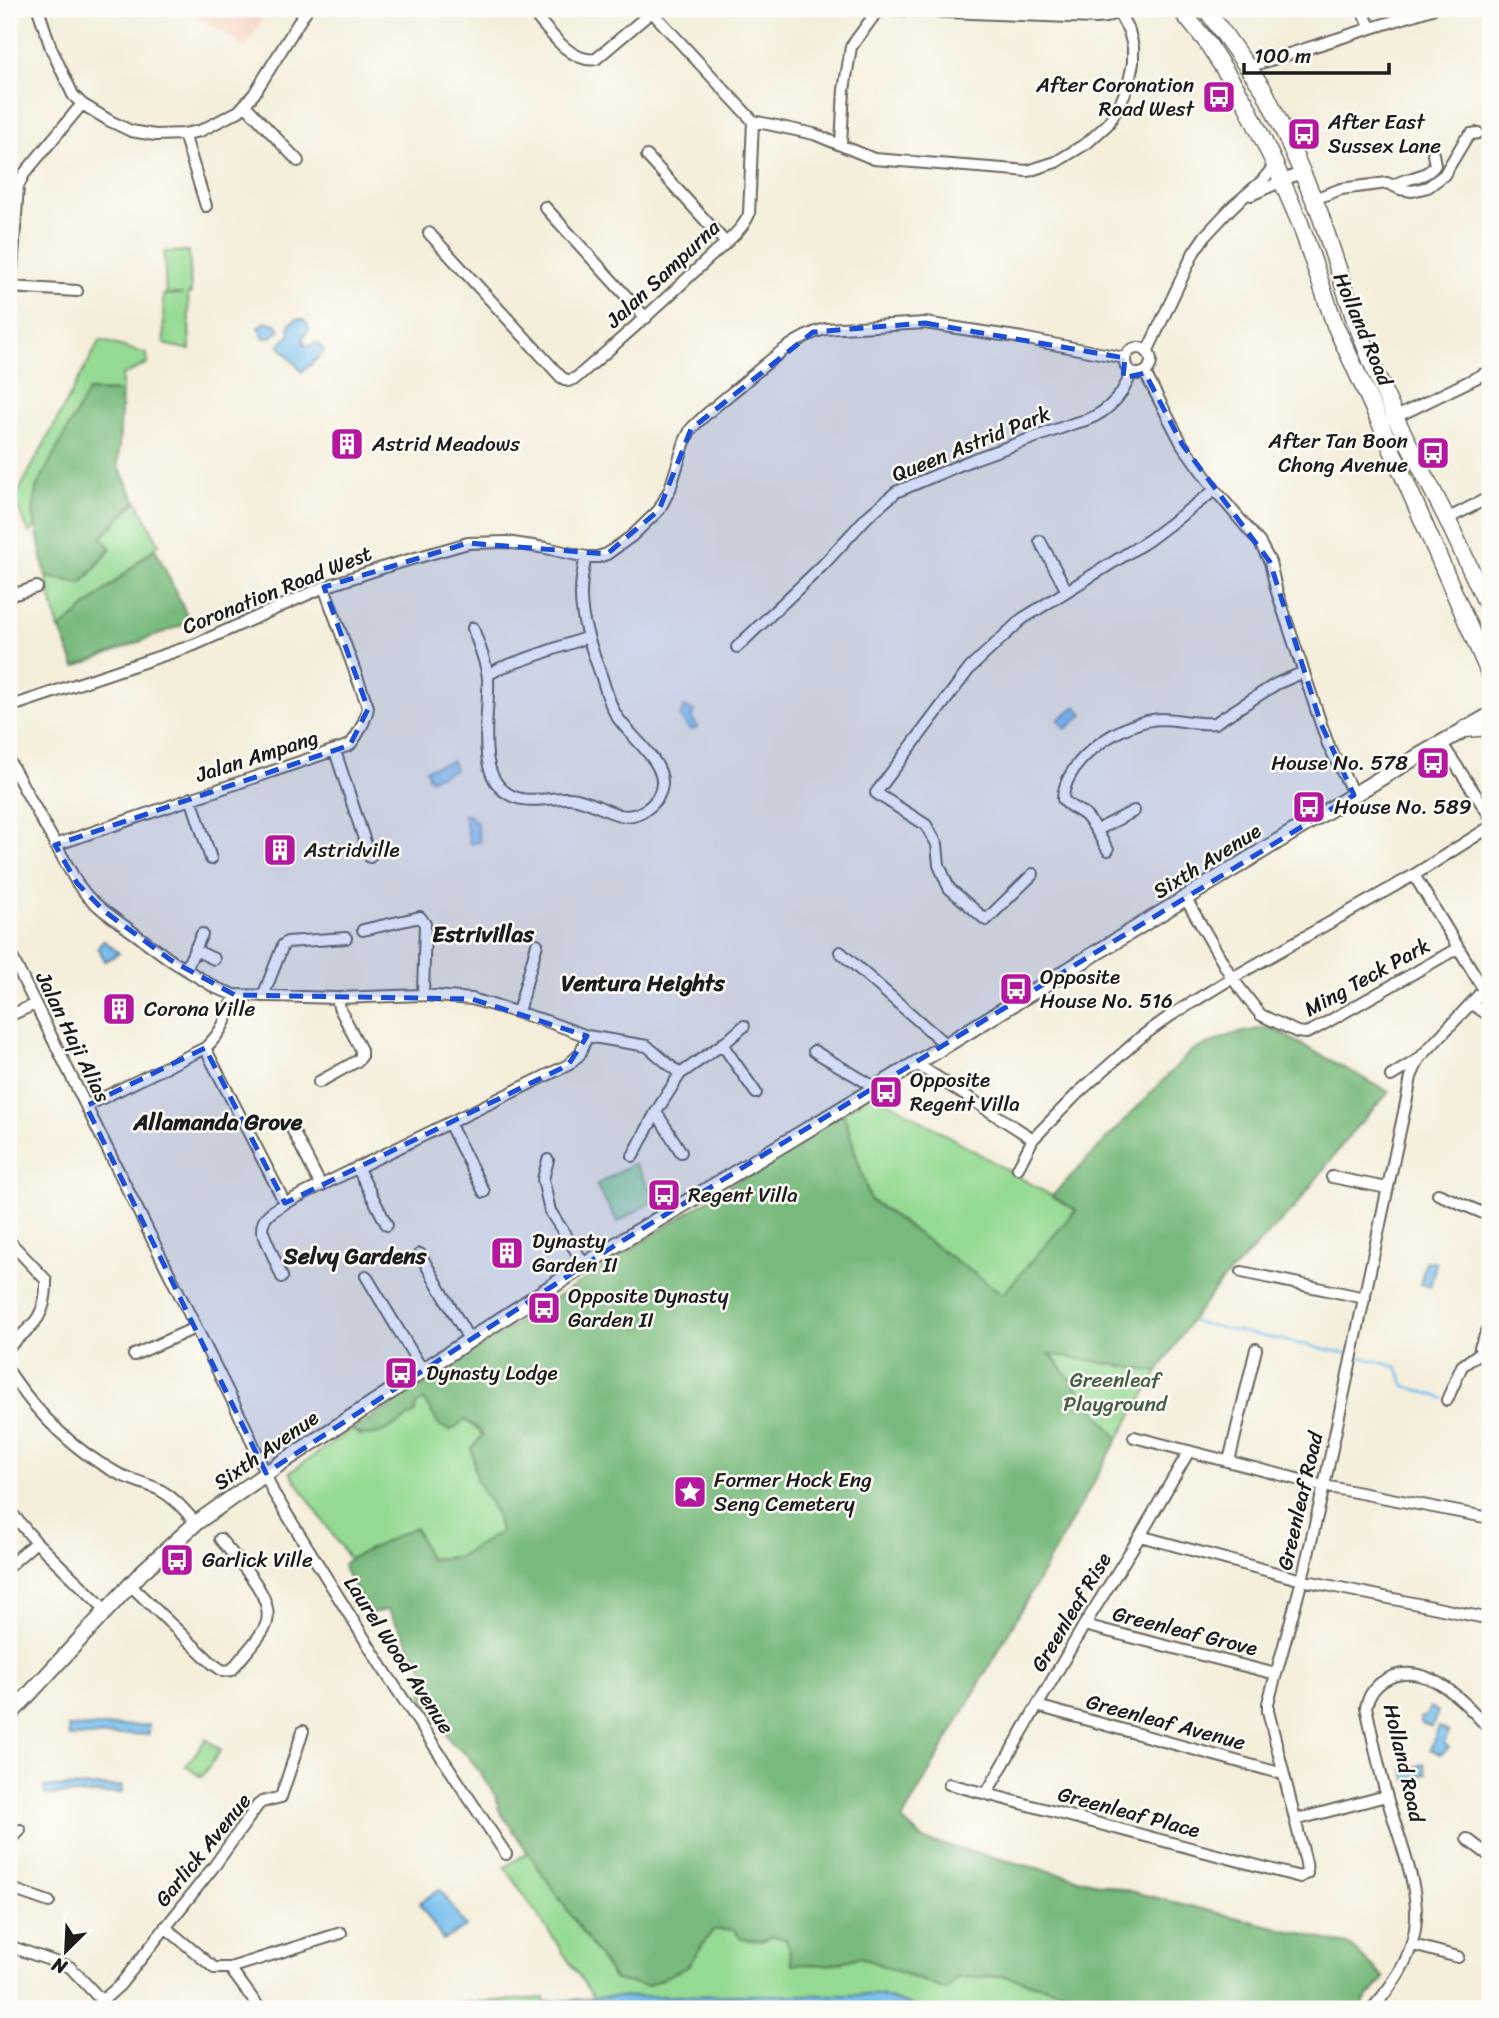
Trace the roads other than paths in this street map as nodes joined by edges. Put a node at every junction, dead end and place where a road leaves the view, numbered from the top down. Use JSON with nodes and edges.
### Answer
{"nodes":[{"id":1,"x":38,"y":9,"type":"edge"},
{"id":2,"x":307,"y":9,"type":"edge"},
{"id":3,"x":530,"y":9,"type":"edge"},
{"id":4,"x":877,"y":9,"type":"edge"},
{"id":5,"x":1180,"y":9,"type":"edge"},
{"id":6,"x":1206,"y":9,"type":"edge"},
{"id":7,"x":1361,"y":9,"type":"edge"},
{"id":8,"x":1432,"y":9,"type":"edge"},
{"id":9,"x":653,"y":10,"type":"edge"},
{"id":10,"x":1121,"y":11,"type":"edge"},
{"id":11,"x":1371,"y":28,"type":"junction"},
{"id":12,"x":1248,"y":67,"type":"junction"},
{"id":13,"x":82,"y":104,"type":"junction"},
{"id":14,"x":245,"y":105,"type":"junction"},
{"id":15,"x":753,"y":121,"type":"junction"},
{"id":16,"x":1478,"y":133,"type":"dead end"},
{"id":17,"x":184,"y":134,"type":"junction"},
{"id":18,"x":841,"y":144,"type":"junction"},
{"id":19,"x":1433,"y":154,"type":"dead end"},
{"id":20,"x":647,"y":156,"type":"dead end"},
{"id":21,"x":298,"y":161,"type":"dead end"},
{"id":22,"x":1275,"y":165,"type":"junction"},
{"id":23,"x":1302,"y":172,"type":"junction"},
{"id":24,"x":1283,"y":182,"type":"junction"},
{"id":25,"x":1394,"y":185,"type":"junction"},
{"id":26,"x":1245,"y":197,"type":"junction"},
{"id":27,"x":1314,"y":199,"type":"junction"},
{"id":28,"x":206,"y":206,"type":"dead end"},
{"id":29,"x":545,"y":207,"type":"dead end"},
{"id":30,"x":429,"y":233,"type":"dead end"},
{"id":31,"x":725,"y":242,"type":"junction"},
{"id":32,"x":10,"y":287,"type":"edge"},
{"id":33,"x":77,"y":291,"type":"dead end"},
{"id":34,"x":9,"y":313,"type":"edge"},
{"id":35,"x":646,"y":318,"type":"junction"},
{"id":36,"x":1147,"y":352,"type":"junction"},
{"id":37,"x":1125,"y":358,"type":"junction"},
{"id":38,"x":1490,"y":371,"type":"edge"},
{"id":39,"x":1130,"y":373,"type":"junction"},
{"id":40,"x":1145,"y":373,"type":"junction"},
{"id":41,"x":1388,"y":421,"type":"junction"},
{"id":42,"x":1215,"y":490,"type":"junction"},
{"id":43,"x":1490,"y":497,"type":"edge"},
{"id":44,"x":1447,"y":519,"type":"junction"},
{"id":45,"x":1040,"y":541,"type":"dead end"},
{"id":46,"x":586,"y":556,"type":"junction"},
{"id":47,"x":37,"y":587,"type":"dead end"},
{"id":48,"x":324,"y":587,"type":"junction"},
{"id":49,"x":1067,"y":591,"type":"junction"},
{"id":50,"x":9,"y":596,"type":"edge"},
{"id":51,"x":1490,"y":611,"type":"edge"},
{"id":52,"x":473,"y":628,"type":"dead end"},
{"id":53,"x":588,"y":637,"type":"junction"},
{"id":54,"x":737,"y":647,"type":"dead end"},
{"id":55,"x":1304,"y":672,"type":"junction"},
{"id":56,"x":488,"y":675,"type":"junction"},
{"id":57,"x":1490,"y":675,"type":"edge"},
{"id":58,"x":9,"y":706,"type":"edge"},
{"id":59,"x":1490,"y":715,"type":"edge"},
{"id":60,"x":1490,"y":727,"type":"edge"},
{"id":61,"x":1465,"y":729,"type":"junction"},
{"id":62,"x":1442,"y":744,"type":"junction"},
{"id":63,"x":335,"y":751,"type":"junction"},
{"id":64,"x":9,"y":761,"type":"edge"},
{"id":65,"x":1354,"y":795,"type":"junction"},
{"id":66,"x":191,"y":798,"type":"junction"},
{"id":67,"x":1134,"y":811,"type":"dead end"},
{"id":68,"x":1490,"y":816,"type":"edge"},
{"id":69,"x":1490,"y":827,"type":"edge"},
{"id":70,"x":1097,"y":830,"type":"junction"},
{"id":71,"x":55,"y":845,"type":"junction"},
{"id":72,"x":1108,"y":850,"type":"dead end"},
{"id":73,"x":370,"y":857,"type":"dead end"},
{"id":74,"x":211,"y":859,"type":"dead end"},
{"id":75,"x":1034,"y":874,"type":"dead end"},
{"id":76,"x":1414,"y":875,"type":"junction"},
{"id":77,"x":1186,"y":899,"type":"junction"},
{"id":78,"x":363,"y":930,"type":"dead end"},
{"id":79,"x":202,"y":934,"type":"dead end"},
{"id":80,"x":346,"y":938,"type":"dead end"},
{"id":81,"x":537,"y":944,"type":"dead end"},
{"id":82,"x":1458,"y":948,"type":"junction"},
{"id":83,"x":195,"y":950,"type":"junction"},
{"id":84,"x":9,"y":951,"type":"edge"},
{"id":85,"x":840,"y":952,"type":"dead end"},
{"id":86,"x":214,"y":959,"type":"dead end"},
{"id":87,"x":186,"y":970,"type":"junction"},
{"id":88,"x":1233,"y":978,"type":"junction"},
{"id":89,"x":1487,"y":986,"type":"edge"},
{"id":90,"x":235,"y":995,"type":"junction"},
{"id":91,"x":423,"y":995,"type":"junction"},
{"id":92,"x":263,"y":996,"type":"junction"},
{"id":93,"x":337,"y":998,"type":"junction"},
{"id":94,"x":34,"y":1003,"type":"junction"},
{"id":95,"x":1472,"y":1004,"type":"junction"},
{"id":96,"x":518,"y":1012,"type":"junction"},
{"id":97,"x":9,"y":1016,"type":"edge"},
{"id":98,"x":1490,"y":1016,"type":"edge"},
{"id":99,"x":744,"y":1026,"type":"dead end"},
{"id":100,"x":587,"y":1036,"type":"junction"},
{"id":101,"x":722,"y":1044,"type":"junction"},
{"id":102,"x":945,"y":1044,"type":"junction"},
{"id":103,"x":205,"y":1048,"type":"junction"},
{"id":104,"x":814,"y":1051,"type":"dead end"},
{"id":105,"x":1419,"y":1059,"type":"junction"},
{"id":106,"x":915,"y":1063,"type":"junction"},
{"id":107,"x":680,"y":1074,"type":"junction"},
{"id":108,"x":1391,"y":1076,"type":"dead end"},
{"id":109,"x":319,"y":1082,"type":"dead end"},
{"id":110,"x":876,"y":1088,"type":"junction"},
{"id":111,"x":756,"y":1093,"type":"dead end"},
{"id":112,"x":86,"y":1106,"type":"junction"},
{"id":113,"x":656,"y":1112,"type":"junction"},
{"id":114,"x":449,"y":1123,"type":"junction"},
{"id":115,"x":292,"y":1129,"type":"dead end"},
{"id":116,"x":1033,"y":1139,"type":"junction"},
{"id":117,"x":681,"y":1152,"type":"dead end"},
{"id":118,"x":633,"y":1156,"type":"dead end"},
{"id":119,"x":548,"y":1160,"type":"dead end"},
{"id":120,"x":357,"y":1167,"type":"junction"},
{"id":121,"x":1018,"y":1168,"type":"dead end"},
{"id":122,"x":1332,"y":1177,"type":"dead end"},
{"id":123,"x":321,"y":1186,"type":"junction"},
{"id":124,"x":1387,"y":1188,"type":"junction"},
{"id":125,"x":484,"y":1192,"type":"dead end"},
{"id":126,"x":1438,"y":1194,"type":"dead end"},
{"id":127,"x":285,"y":1203,"type":"junction"},
{"id":128,"x":1490,"y":1216,"type":"edge"},
{"id":129,"x":387,"y":1224,"type":"dead end"},
{"id":130,"x":9,"y":1241,"type":"edge"},
{"id":131,"x":420,"y":1254,"type":"dead end"},
{"id":132,"x":586,"y":1265,"type":"junction"},
{"id":133,"x":1242,"y":1272,"type":"dead end"},
{"id":134,"x":366,"y":1276,"type":"dead end"},
{"id":135,"x":282,"y":1277,"type":"dead end"},
{"id":136,"x":1366,"y":1297,"type":"junction"},
{"id":137,"x":1490,"y":1325,"type":"edge"},
{"id":138,"x":195,"y":1328,"type":"junction"},
{"id":139,"x":470,"y":1340,"type":"junction"},
{"id":140,"x":9,"y":1346,"type":"edge"},
{"id":141,"x":1256,"y":1349,"type":"dead end"},
{"id":142,"x":1480,"y":1352,"type":"junction"},
{"id":143,"x":134,"y":1354,"type":"dead end"},
{"id":144,"x":1490,"y":1360,"type":"edge"},
{"id":145,"x":424,"y":1371,"type":"junction"},
{"id":146,"x":9,"y":1372,"type":"edge"},
{"id":147,"x":1447,"y":1400,"type":"dead end"},
{"id":148,"x":1134,"y":1437,"type":"dead end"},
{"id":149,"x":1189,"y":1451,"type":"junction"},
{"id":150,"x":1229,"y":1461,"type":"junction"},
{"id":151,"x":266,"y":1473,"type":"junction"},
{"id":152,"x":1325,"y":1486,"type":"junction"},
{"id":153,"x":9,"y":1510,"type":"edge"},
{"id":154,"x":1490,"y":1518,"type":"edge"},
{"id":155,"x":196,"y":1523,"type":"junction"},
{"id":156,"x":1140,"y":1536,"type":"junction"},
{"id":157,"x":220,"y":1539,"type":"dead end"},
{"id":158,"x":36,"y":1542,"type":"junction"},
{"id":159,"x":9,"y":1566,"type":"edge"},
{"id":160,"x":1302,"y":1580,"type":"junction"},
{"id":161,"x":130,"y":1585,"type":"junction"},
{"id":162,"x":106,"y":1611,"type":"junction"},
{"id":163,"x":1490,"y":1619,"type":"edge"},
{"id":164,"x":1084,"y":1625,"type":"junction"},
{"id":165,"x":1276,"y":1674,"type":"junction"},
{"id":166,"x":1037,"y":1706,"type":"junction"},
{"id":167,"x":9,"y":1716,"type":"edge"},
{"id":168,"x":1490,"y":1730,"type":"edge"},
{"id":169,"x":303,"y":1731,"type":"dead end"},
{"id":170,"x":1283,"y":1774,"type":"junction"},
{"id":171,"x":949,"y":1784,"type":"dead end"},
{"id":172,"x":986,"y":1794,"type":"junction"},
{"id":173,"x":1387,"y":1796,"type":"junction"},
{"id":174,"x":1296,"y":1820,"type":"junction"},
{"id":175,"x":20,"y":1830,"type":"dead end"},
{"id":176,"x":1467,"y":1839,"type":"dead end"},
{"id":177,"x":9,"y":1842,"type":"edge"},
{"id":178,"x":506,"y":1854,"type":"dead end"},
{"id":179,"x":1490,"y":1856,"type":"edge"},
{"id":180,"x":1300,"y":1877,"type":"joint"},
{"id":181,"x":9,"y":1888,"type":"edge"},
{"id":182,"x":49,"y":1902,"type":"dead end"},
{"id":183,"x":165,"y":1927,"type":"junction"},
{"id":184,"x":341,"y":1933,"type":"dead end"},
{"id":185,"x":1413,"y":1945,"type":"junction"},
{"id":186,"x":9,"y":1946,"type":"edge"},
{"id":187,"x":1458,"y":1957,"type":"dead end"},
{"id":188,"x":230,"y":1968,"type":"junction"},
{"id":189,"x":98,"y":2005,"type":"edge"},
{"id":190,"x":260,"y":2009,"type":"edge"},
{"id":191,"x":1372,"y":2009,"type":"edge"}],
"edges":[{"from":1,"to":13,"type":"street"},
{"from":2,"to":14,"type":"street"},
{"from":3,"to":9,"type":"street"},
{"from":4,"to":10,"type":"street"},
{"from":4,"to":18,"type":"street"},
{"from":5,"to":22,"type":"main road","name":"Holland Road"},
{"from":6,"to":12,"type":"main road","name":"Holland Road"},
{"from":7,"to":11,"type":"street"},
{"from":8,"to":11,"type":"street"},
{"from":9,"to":15,"type":"street"},
{"from":10,"to":18,"type":"street"},
{"from":11,"to":12,"type":"street"},
{"from":12,"to":23,"type":"main road","name":"Holland Road"},
{"from":13,"to":17,"type":"street"},
{"from":13,"to":32,"type":"street"},
{"from":14,"to":17,"type":"street"},
{"from":14,"to":21,"type":"street"},
{"from":15,"to":18,"type":"street"},
{"from":15,"to":31,"type":"street","name":"Jalan Sampurna"},
{"from":16,"to":25,"type":"street"},
{"from":17,"to":28,"type":"street"},
{"from":19,"to":25,"type":"street"},
{"from":20,"to":31,"type":"street"},
{"from":22,"to":24,"type":"main road","name":"Holland Road"},
{"from":22,"to":26,"type":"street"},
{"from":23,"to":24,"type":"street"},
{"from":23,"to":27,"type":"main road","name":"Holland Road"},
{"from":24,"to":26,"type":"street"},
{"from":24,"to":41,"type":"main road","name":"Holland Road"},
{"from":25,"to":27,"type":"street"},
{"from":26,"to":36,"type":"street"},
{"from":27,"to":41,"type":"main road","name":"Holland Road"},
{"from":29,"to":35,"type":"street"},
{"from":30,"to":35,"type":"street","name":"Jalan Sampurna"},
{"from":31,"to":35,"type":"street","name":"Jalan Sampurna"},
{"from":32,"to":33,"type":"street"},
{"from":32,"to":34,"type":"street"},
{"from":36,"to":37,"type":"street"},
{"from":36,"to":40,"type":"street"},
{"from":37,"to":39,"type":"street"},
{"from":37,"to":46,"type":"street","name":"Coronation Road West"},
{"from":38,"to":41,"type":"street"},
{"from":39,"to":40,"type":"street"},
{"from":39,"to":54,"type":"street","name":"Queen Astrid Park"},
{"from":40,"to":42,"type":"street"},
{"from":41,"to":44,"type":"main road","name":"Holland Road"},
{"from":41,"to":57,"type":"main road","name":"Holland Road"},
{"from":42,"to":49,"type":"street"},
{"from":42,"to":55,"type":"street"},
{"from":43,"to":44,"type":"street"},
{"from":44,"to":51,"type":"main road","name":"Holland Road"},
{"from":45,"to":49,"type":"street"},
{"from":46,"to":48,"type":"street","name":"Coronation Road West"},
{"from":46,"to":53,"type":"street"},
{"from":47,"to":50,"type":"street"},
{"from":48,"to":58,"type":"street","name":"Coronation Road West"},
{"from":48,"to":63,"type":"street","name":"Jalan Ampang"},
{"from":49,"to":75,"type":"street"},
{"from":52,"to":56,"type":"street"},
{"from":53,"to":56,"type":"street"},
{"from":53,"to":56,"type":"street"},
{"from":55,"to":65,"type":"street"},
{"from":55,"to":70,"type":"street"},
{"from":59,"to":61,"type":"main road","name":"Sixth Avenue"},
{"from":60,"to":61,"type":"main road"},
{"from":61,"to":62,"type":"main road","name":"Sixth Avenue"},
{"from":62,"to":65,"type":"main road","name":"Sixth Avenue"},
{"from":62,"to":68,"type":"street"},
{"from":63,"to":66,"type":"street","name":"Jalan Ampang"},
{"from":63,"to":73,"type":"street","name":"Jalan Ampang"},
{"from":64,"to":71,"type":"street"},
{"from":65,"to":77,"type":"main road","name":"Sixth Avenue"},
{"from":66,"to":71,"type":"street","name":"Jalan Ampang"},
{"from":66,"to":74,"type":"street","name":"Jalan Ampang"},
{"from":67,"to":70,"type":"street"},
{"from":69,"to":76,"type":"street"},
{"from":70,"to":72,"type":"street"},
{"from":71,"to":87,"type":"street"},
{"from":76,"to":82,"type":"street","name":"Ming Teck Park"},
{"from":76,"to":88,"type":"street"},
{"from":77,"to":88,"type":"street","name":"Ming Teck Park"},
{"from":77,"to":102,"type":"main road","name":"Sixth Avenue"},
{"from":78,"to":91,"type":"street"},
{"from":79,"to":83,"type":"street"},
{"from":80,"to":92,"type":"street"},
{"from":81,"to":96,"type":"street"},
{"from":82,"to":88,"type":"street","name":"Ming Teck Park"},
{"from":82,"to":89,"type":"street","name":"Ming Teck Park"},
{"from":83,"to":86,"type":"street"},
{"from":83,"to":87,"type":"street"},
{"from":84,"to":94,"type":"street","name":"Jalan Haji Alias"},
{"from":85,"to":102,"type":"street"},
{"from":87,"to":90,"type":"street"},
{"from":88,"to":116,"type":"street"},
{"from":89,"to":95,"type":"street"},
{"from":90,"to":92,"type":"street"},
{"from":90,"to":103,"type":"street"},
{"from":91,"to":93,"type":"street"},
{"from":91,"to":96,"type":"street"},
{"from":92,"to":93,"type":"street"},
{"from":93,"to":109,"type":"street"},
{"from":94,"to":97,"type":"street"},
{"from":94,"to":112,"type":"street","name":"Jalan Haji Alias"},
{"from":95,"to":98,"type":"street"},
{"from":95,"to":105,"type":"street"},
{"from":96,"to":100,"type":"street"},
{"from":99,"to":101,"type":"street"},
{"from":100,"to":107,"type":"street"},
{"from":100,"to":114,"type":"street"},
{"from":101,"to":107,"type":"street"},
{"from":101,"to":111,"type":"street"},
{"from":102,"to":106,"type":"main road","name":"Sixth Avenue"},
{"from":103,"to":112,"type":"street"},
{"from":103,"to":127,"type":"street"},
{"from":104,"to":110,"type":"street"},
{"from":105,"to":108,"type":"street"},
{"from":105,"to":124,"type":"street","name":"Greenleaf Road"},
{"from":106,"to":110,"type":"main road","name":"Sixth Avenue"},
{"from":106,"to":116,"type":"street"},
{"from":107,"to":113,"type":"street"},
{"from":110,"to":132,"type":"main road","name":"Sixth Avenue"},
{"from":112,"to":138,"type":"street","name":"Jalan Haji Alias"},
{"from":113,"to":117,"type":"street"},
{"from":113,"to":118,"type":"street"},
{"from":114,"to":120,"type":"street"},
{"from":114,"to":125,"type":"street"},
{"from":115,"to":123,"type":"street"},
{"from":116,"to":121,"type":"street"},
{"from":119,"to":132,"type":"street"},
{"from":120,"to":123,"type":"street"},
{"from":120,"to":129,"type":"street"},
{"from":122,"to":124,"type":"street"},
{"from":123,"to":127,"type":"street"},
{"from":124,"to":136,"type":"street","name":"Greenleaf Road"},
{"from":126,"to":128,"type":"street"},
{"from":127,"to":135,"type":"street"},
{"from":130,"to":140,"type":"street"},
{"from":131,"to":139,"type":"street"},
{"from":132,"to":139,"type":"main road","name":"Sixth Avenue"},
{"from":133,"to":136,"type":"street"},
{"from":134,"to":145,"type":"street"},
{"from":136,"to":152,"type":"street","name":"Greenleaf Road"},
{"from":137,"to":142,"type":"street"},
{"from":138,"to":143,"type":"street"},
{"from":138,"to":151,"type":"street","name":"Jalan Haji Alias"},
{"from":139,"to":145,"type":"main road","name":"Sixth Avenue"},
{"from":141,"to":150,"type":"street"},
{"from":142,"to":144,"type":"street"},
{"from":142,"to":147,"type":"street"},
{"from":145,"to":151,"type":"main road","name":"Sixth Avenue"},
{"from":146,"to":155,"type":"street"},
{"from":148,"to":149,"type":"street"},
{"from":149,"to":150,"type":"street"},
{"from":149,"to":156,"type":"street","name":"Greenleaf Rise"},
{"from":150,"to":152,"type":"street"},
{"from":151,"to":155,"type":"main road","name":"Sixth Avenue"},
{"from":151,"to":178,"type":"street","name":"Laurel Wood Avenue"},
{"from":152,"to":154,"type":"street"},
{"from":152,"to":160,"type":"street","name":"Greenleaf Road"},
{"from":153,"to":158,"type":"street"},
{"from":155,"to":161,"type":"main road","name":"Sixth Avenue"},
{"from":156,"to":160,"type":"street"},
{"from":156,"to":164,"type":"street","name":"Greenleaf Rise"},
{"from":157,"to":161,"type":"street"},
{"from":158,"to":159,"type":"street"},
{"from":158,"to":162,"type":"street"},
{"from":160,"to":163,"type":"street"},
{"from":160,"to":165,"type":"street","name":"Greenleaf Road"},
{"from":161,"to":162,"type":"main road","name":"Sixth Avenue"},
{"from":162,"to":167,"type":"main road","name":"Sixth Avenue"},
{"from":164,"to":165,"type":"street","name":"Greenleaf Grove"},
{"from":164,"to":166,"type":"street","name":"Greenleaf Rise"},
{"from":165,"to":170,"type":"street","name":"Greenleaf Road"},
{"from":166,"to":170,"type":"street","name":"Greenleaf Avenue"},
{"from":166,"to":172,"type":"street","name":"Greenleaf Rise"},
{"from":168,"to":173,"type":"street","name":"Holland Road"},
{"from":169,"to":183,"type":"street","name":"Garlick Avenue"},
{"from":170,"to":174,"type":"street","name":"Greenleaf Road"},
{"from":171,"to":172,"type":"street","name":"Greenleaf Place"},
{"from":172,"to":180,"type":"street","name":"Greenleaf Place"},
{"from":173,"to":174,"type":"street"},
{"from":173,"to":185,"type":"street","name":"Holland Road"},
{"from":174,"to":180,"type":"street","name":"Greenleaf Road"},
{"from":175,"to":177,"type":"street"},
{"from":176,"to":179,"type":"street"},
{"from":181,"to":182,"type":"street"},
{"from":183,"to":188,"type":"street","name":"Garlick Avenue"},
{"from":183,"to":189,"type":"street"},
{"from":184,"to":188,"type":"street"},
{"from":185,"to":187,"type":"street"},
{"from":185,"to":191,"type":"street","name":"Holland Road"},
{"from":186,"to":189,"type":"street"},
{"from":188,"to":190,"type":"street"}]}
